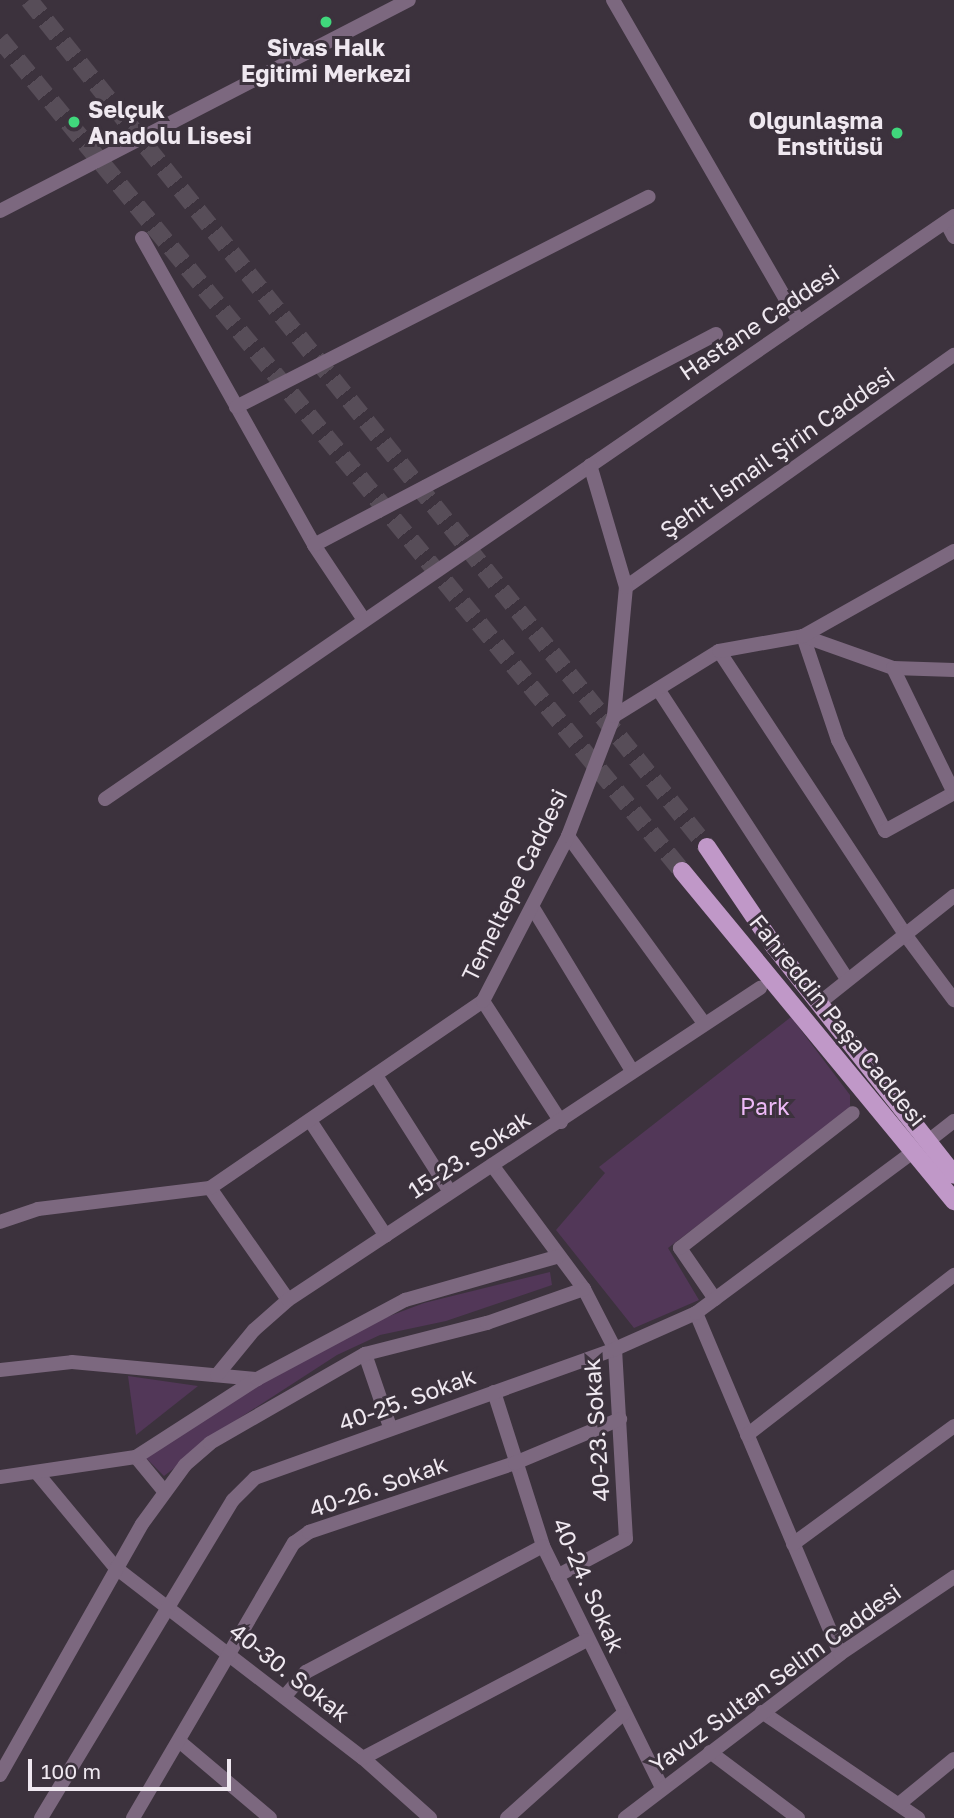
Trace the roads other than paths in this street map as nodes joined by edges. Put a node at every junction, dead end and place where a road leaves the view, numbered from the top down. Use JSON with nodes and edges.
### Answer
{"nodes":[{"id":1,"x":409,"y":0,"type":"edge"},
{"id":2,"x":613,"y":0,"type":"edge"},
{"id":3,"x":649,"y":197,"type":"dead end"},
{"id":4,"x":0,"y":211,"type":"edge"},
{"id":5,"x":950,"y":219,"type":"edge"},
{"id":6,"x":954,"y":237,"type":"edge"},
{"id":7,"x":142,"y":238,"type":"dead end"},
{"id":8,"x":799,"y":323,"type":"junction"},
{"id":9,"x":716,"y":334,"type":"dead end"},
{"id":10,"x":954,"y":355,"type":"edge"},
{"id":11,"x":236,"y":407,"type":"junction"},
{"id":12,"x":590,"y":466,"type":"junction"},
{"id":13,"x":314,"y":545,"type":"junction"},
{"id":14,"x":954,"y":551,"type":"edge"},
{"id":15,"x":626,"y":587,"type":"junction"},
{"id":16,"x":364,"y":620,"type":"junction"},
{"id":17,"x":803,"y":636,"type":"junction"},
{"id":18,"x":719,"y":652,"type":"junction"},
{"id":19,"x":893,"y":668,"type":"junction"},
{"id":20,"x":954,"y":670,"type":"edge"},
{"id":21,"x":658,"y":689,"type":"junction"},
{"id":22,"x":614,"y":716,"type":"junction"},
{"id":23,"x":954,"y":793,"type":"edge"},
{"id":24,"x":105,"y":799,"type":"dead end"},
{"id":25,"x":568,"y":836,"type":"junction"},
{"id":26,"x":707,"y":847,"type":"tunnel mouth"},
{"id":27,"x":682,"y":871,"type":"tunnel mouth"},
{"id":28,"x":954,"y":896,"type":"edge"},
{"id":29,"x":533,"y":908,"type":"junction"},
{"id":30,"x":904,"y":933,"type":"junction"},
{"id":31,"x":847,"y":979,"type":"junction"},
{"id":32,"x":760,"y":988,"type":"dead end"},
{"id":33,"x":954,"y":1000,"type":"edge"},
{"id":34,"x":483,"y":1001,"type":"junction"},
{"id":35,"x":818,"y":1004,"type":"junction"},
{"id":36,"x":704,"y":1023,"type":"junction"},
{"id":37,"x":632,"y":1071,"type":"junction"},
{"id":38,"x":377,"y":1077,"type":"junction"},
{"id":39,"x":853,"y":1113,"type":"dead end"},
{"id":40,"x":954,"y":1121,"type":"edge"},
{"id":41,"x":312,"y":1122,"type":"junction"},
{"id":42,"x":561,"y":1122,"type":"junction"},
{"id":43,"x":920,"y":1146,"type":"junction"},
{"id":44,"x":492,"y":1165,"type":"junction"},
{"id":45,"x":954,"y":1175,"type":"edge"},
{"id":46,"x":210,"y":1188,"type":"junction"},
{"id":47,"x":450,"y":1192,"type":"junction"},
{"id":48,"x":954,"y":1201,"type":"edge"},
{"id":49,"x":0,"y":1222,"type":"edge"},
{"id":50,"x":386,"y":1236,"type":"junction"},
{"id":51,"x":559,"y":1256,"type":"junction"},
{"id":52,"x":954,"y":1275,"type":"edge"},
{"id":53,"x":584,"y":1289,"type":"junction"},
{"id":54,"x":715,"y":1299,"type":"junction"},
{"id":55,"x":288,"y":1300,"type":"junction"},
{"id":56,"x":696,"y":1313,"type":"junction"},
{"id":57,"x":615,"y":1349,"type":"junction"},
{"id":58,"x":365,"y":1354,"type":"junction"},
{"id":59,"x":0,"y":1370,"type":"edge"},
{"id":60,"x":217,"y":1374,"type":"junction"},
{"id":61,"x":257,"y":1379,"type":"junction"},
{"id":62,"x":494,"y":1392,"type":"junction"},
{"id":63,"x":620,"y":1419,"type":"junction"},
{"id":64,"x":954,"y":1426,"type":"edge"},
{"id":65,"x":390,"y":1427,"type":"junction"},
{"id":66,"x":747,"y":1435,"type":"junction"},
{"id":67,"x":136,"y":1457,"type":"junction"},
{"id":68,"x":515,"y":1463,"type":"junction"},
{"id":69,"x":37,"y":1473,"type":"junction"},
{"id":70,"x":0,"y":1477,"type":"edge"},
{"id":71,"x":164,"y":1491,"type":"junction"},
{"id":72,"x":793,"y":1544,"type":"junction"},
{"id":73,"x":543,"y":1546,"type":"junction"},
{"id":74,"x":116,"y":1568,"type":"junction"},
{"id":75,"x":557,"y":1576,"type":"junction"},
{"id":76,"x":954,"y":1577,"type":"edge"},
{"id":77,"x":171,"y":1606,"type":"junction"},
{"id":78,"x":587,"y":1640,"type":"junction"},
{"id":79,"x":840,"y":1654,"type":"junction"},
{"id":80,"x":230,"y":1655,"type":"junction"},
{"id":81,"x":285,"y":1696,"type":"junction"},
{"id":82,"x":762,"y":1712,"type":"junction"},
{"id":83,"x":624,"y":1713,"type":"junction"},
{"id":84,"x":179,"y":1741,"type":"junction"},
{"id":85,"x":710,"y":1752,"type":"junction"},
{"id":86,"x":363,"y":1758,"type":"junction"},
{"id":87,"x":954,"y":1759,"type":"edge"},
{"id":88,"x":0,"y":1775,"type":"edge"},
{"id":89,"x":662,"y":1788,"type":"junction"},
{"id":90,"x":899,"y":1804,"type":"junction"},
{"id":91,"x":41,"y":1818,"type":"edge"},
{"id":92,"x":133,"y":1818,"type":"edge"},
{"id":93,"x":270,"y":1818,"type":"edge"},
{"id":94,"x":430,"y":1818,"type":"edge"},
{"id":95,"x":507,"y":1818,"type":"edge"},
{"id":96,"x":625,"y":1818,"type":"edge"},
{"id":97,"x":798,"y":1818,"type":"edge"},
{"id":98,"x":918,"y":1818,"type":"edge"}],
"edges":[{"from":1,"to":4,"type":"street"},
{"from":2,"to":8,"type":"street"},
{"from":3,"to":11,"type":"street"},
{"from":5,"to":6,"type":"street"},
{"from":5,"to":8,"type":"street","name":"Hastane Caddesi"},
{"from":7,"to":11,"type":"street"},
{"from":8,"to":12,"type":"street","name":"Hastane Caddesi"},
{"from":9,"to":13,"type":"street"},
{"from":10,"to":15,"type":"street","name":"Şehit İsmail Şirin Caddesi"},
{"from":11,"to":13,"type":"street"},
{"from":12,"to":15,"type":"street","name":"Temeltepe Caddesi"},
{"from":12,"to":16,"type":"street","name":"Hastane Caddesi"},
{"from":13,"to":16,"type":"street"},
{"from":14,"to":17,"type":"street"},
{"from":15,"to":22,"type":"street","name":"Temeltepe Caddesi"},
{"from":16,"to":24,"type":"street","name":"Hastane Caddesi"},
{"from":17,"to":18,"type":"street"},
{"from":17,"to":19,"type":"street"},
{"from":17,"to":23,"type":"street"},
{"from":18,"to":21,"type":"street"},
{"from":18,"to":30,"type":"street"},
{"from":19,"to":20,"type":"street"},
{"from":19,"to":23,"type":"street"},
{"from":21,"to":22,"type":"street"},
{"from":21,"to":31,"type":"street"},
{"from":22,"to":25,"type":"street","name":"Temeltepe Caddesi"},
{"from":25,"to":29,"type":"street","name":"Temeltepe Caddesi"},
{"from":25,"to":36,"type":"street"},
{"from":26,"to":35,"type":"main road","name":"Fahreddin Paşa Caddesi"},
{"from":27,"to":43,"type":"main road","name":"Fahreddin Paşa Caddesi"},
{"from":28,"to":30,"type":"street"},
{"from":29,"to":34,"type":"street","name":"Temeltepe Caddesi"},
{"from":29,"to":37,"type":"street"},
{"from":30,"to":31,"type":"street"},
{"from":30,"to":33,"type":"street"},
{"from":31,"to":35,"type":"street"},
{"from":32,"to":36,"type":"street","name":"15-23. Sokak"},
{"from":34,"to":38,"type":"street","name":"Temeltepe Caddesi"},
{"from":34,"to":42,"type":"street"},
{"from":35,"to":43,"type":"main road","name":"Fahreddin Paşa Caddesi"},
{"from":36,"to":37,"type":"street","name":"15-23. Sokak"},
{"from":37,"to":42,"type":"street","name":"15-23. Sokak"},
{"from":38,"to":41,"type":"street","name":"Temeltepe Caddesi"},
{"from":38,"to":47,"type":"street"},
{"from":39,"to":54,"type":"street"},
{"from":40,"to":43,"type":"street","name":"40-25. Sokak"},
{"from":41,"to":46,"type":"street","name":"Temeltepe Caddesi"},
{"from":41,"to":50,"type":"street"},
{"from":42,"to":44,"type":"street","name":"15-23. Sokak"},
{"from":43,"to":45,"type":"main road","name":"Fahreddin Paşa Caddesi"},
{"from":43,"to":48,"type":"main road","name":"Fahreddin Paşa Caddesi"},
{"from":43,"to":54,"type":"street","name":"40-25. Sokak"},
{"from":44,"to":47,"type":"street","name":"15-23. Sokak"},
{"from":44,"to":51,"type":"street","name":"40-23. Sokak"},
{"from":46,"to":49,"type":"street","name":"Temeltepe Caddesi"},
{"from":46,"to":55,"type":"street"},
{"from":47,"to":50,"type":"street","name":"15-23. Sokak"},
{"from":50,"to":55,"type":"street","name":"15-23. Sokak"},
{"from":51,"to":53,"type":"street","name":"40-23. Sokak"},
{"from":51,"to":61,"type":"street"},
{"from":52,"to":66,"type":"street"},
{"from":53,"to":57,"type":"street","name":"40-23. Sokak"},
{"from":53,"to":58,"type":"street"},
{"from":54,"to":56,"type":"street","name":"40-25. Sokak"},
{"from":55,"to":60,"type":"street","name":"15-23. Sokak"},
{"from":56,"to":57,"type":"street","name":"40-25. Sokak"},
{"from":56,"to":66,"type":"street"},
{"from":57,"to":62,"type":"street","name":"40-25. Sokak"},
{"from":57,"to":63,"type":"street","name":"40-23. Sokak"},
{"from":58,"to":65,"type":"street"},
{"from":58,"to":71,"type":"street"},
{"from":59,"to":60,"type":"street"},
{"from":60,"to":61,"type":"street"},
{"from":61,"to":67,"type":"street"},
{"from":62,"to":65,"type":"street","name":"40-25. Sokak"},
{"from":62,"to":68,"type":"street","name":"40-24. Sokak"},
{"from":63,"to":68,"type":"street","name":"40-26. Sokak"},
{"from":63,"to":75,"type":"street","name":"40-23. Sokak"},
{"from":64,"to":72,"type":"street"},
{"from":65,"to":77,"type":"street","name":"40-25. Sokak"},
{"from":66,"to":72,"type":"street"},
{"from":67,"to":69,"type":"street"},
{"from":67,"to":71,"type":"street"},
{"from":68,"to":73,"type":"street","name":"40-24. Sokak"},
{"from":68,"to":80,"type":"street","name":"40-26. Sokak"},
{"from":69,"to":70,"type":"street"},
{"from":69,"to":74,"type":"street","name":"40-30. Sokak"},
{"from":71,"to":74,"type":"street"},
{"from":72,"to":79,"type":"street"},
{"from":73,"to":75,"type":"street","name":"40-24. Sokak"},
{"from":73,"to":81,"type":"street"},
{"from":74,"to":77,"type":"street","name":"40-30. Sokak"},
{"from":74,"to":88,"type":"street"},
{"from":75,"to":78,"type":"street","name":"40-24. Sokak"},
{"from":76,"to":79,"type":"street","name":"Yavuz Sultan Selim Caddesi"},
{"from":77,"to":80,"type":"street","name":"40-30. Sokak"},
{"from":77,"to":91,"type":"street","name":"40-25. Sokak"},
{"from":78,"to":83,"type":"street","name":"40-24. Sokak"},
{"from":78,"to":86,"type":"street"},
{"from":79,"to":82,"type":"street","name":"Yavuz Sultan Selim Caddesi"},
{"from":80,"to":81,"type":"street","name":"40-30. Sokak"},
{"from":80,"to":84,"type":"street","name":"40-26. Sokak"},
{"from":81,"to":86,"type":"street","name":"40-30. Sokak"},
{"from":82,"to":85,"type":"street","name":"Yavuz Sultan Selim Caddesi"},
{"from":82,"to":90,"type":"street"},
{"from":83,"to":89,"type":"street","name":"40-24. Sokak"},
{"from":83,"to":95,"type":"street"},
{"from":84,"to":92,"type":"street","name":"40-26. Sokak"},
{"from":84,"to":93,"type":"street"},
{"from":85,"to":89,"type":"street","name":"Yavuz Sultan Selim Caddesi"},
{"from":85,"to":97,"type":"street"},
{"from":86,"to":94,"type":"street","name":"40-30. Sokak"},
{"from":87,"to":90,"type":"street"},
{"from":89,"to":96,"type":"street","name":"Yavuz Sultan Selim Caddesi"},
{"from":90,"to":98,"type":"street"}]}
